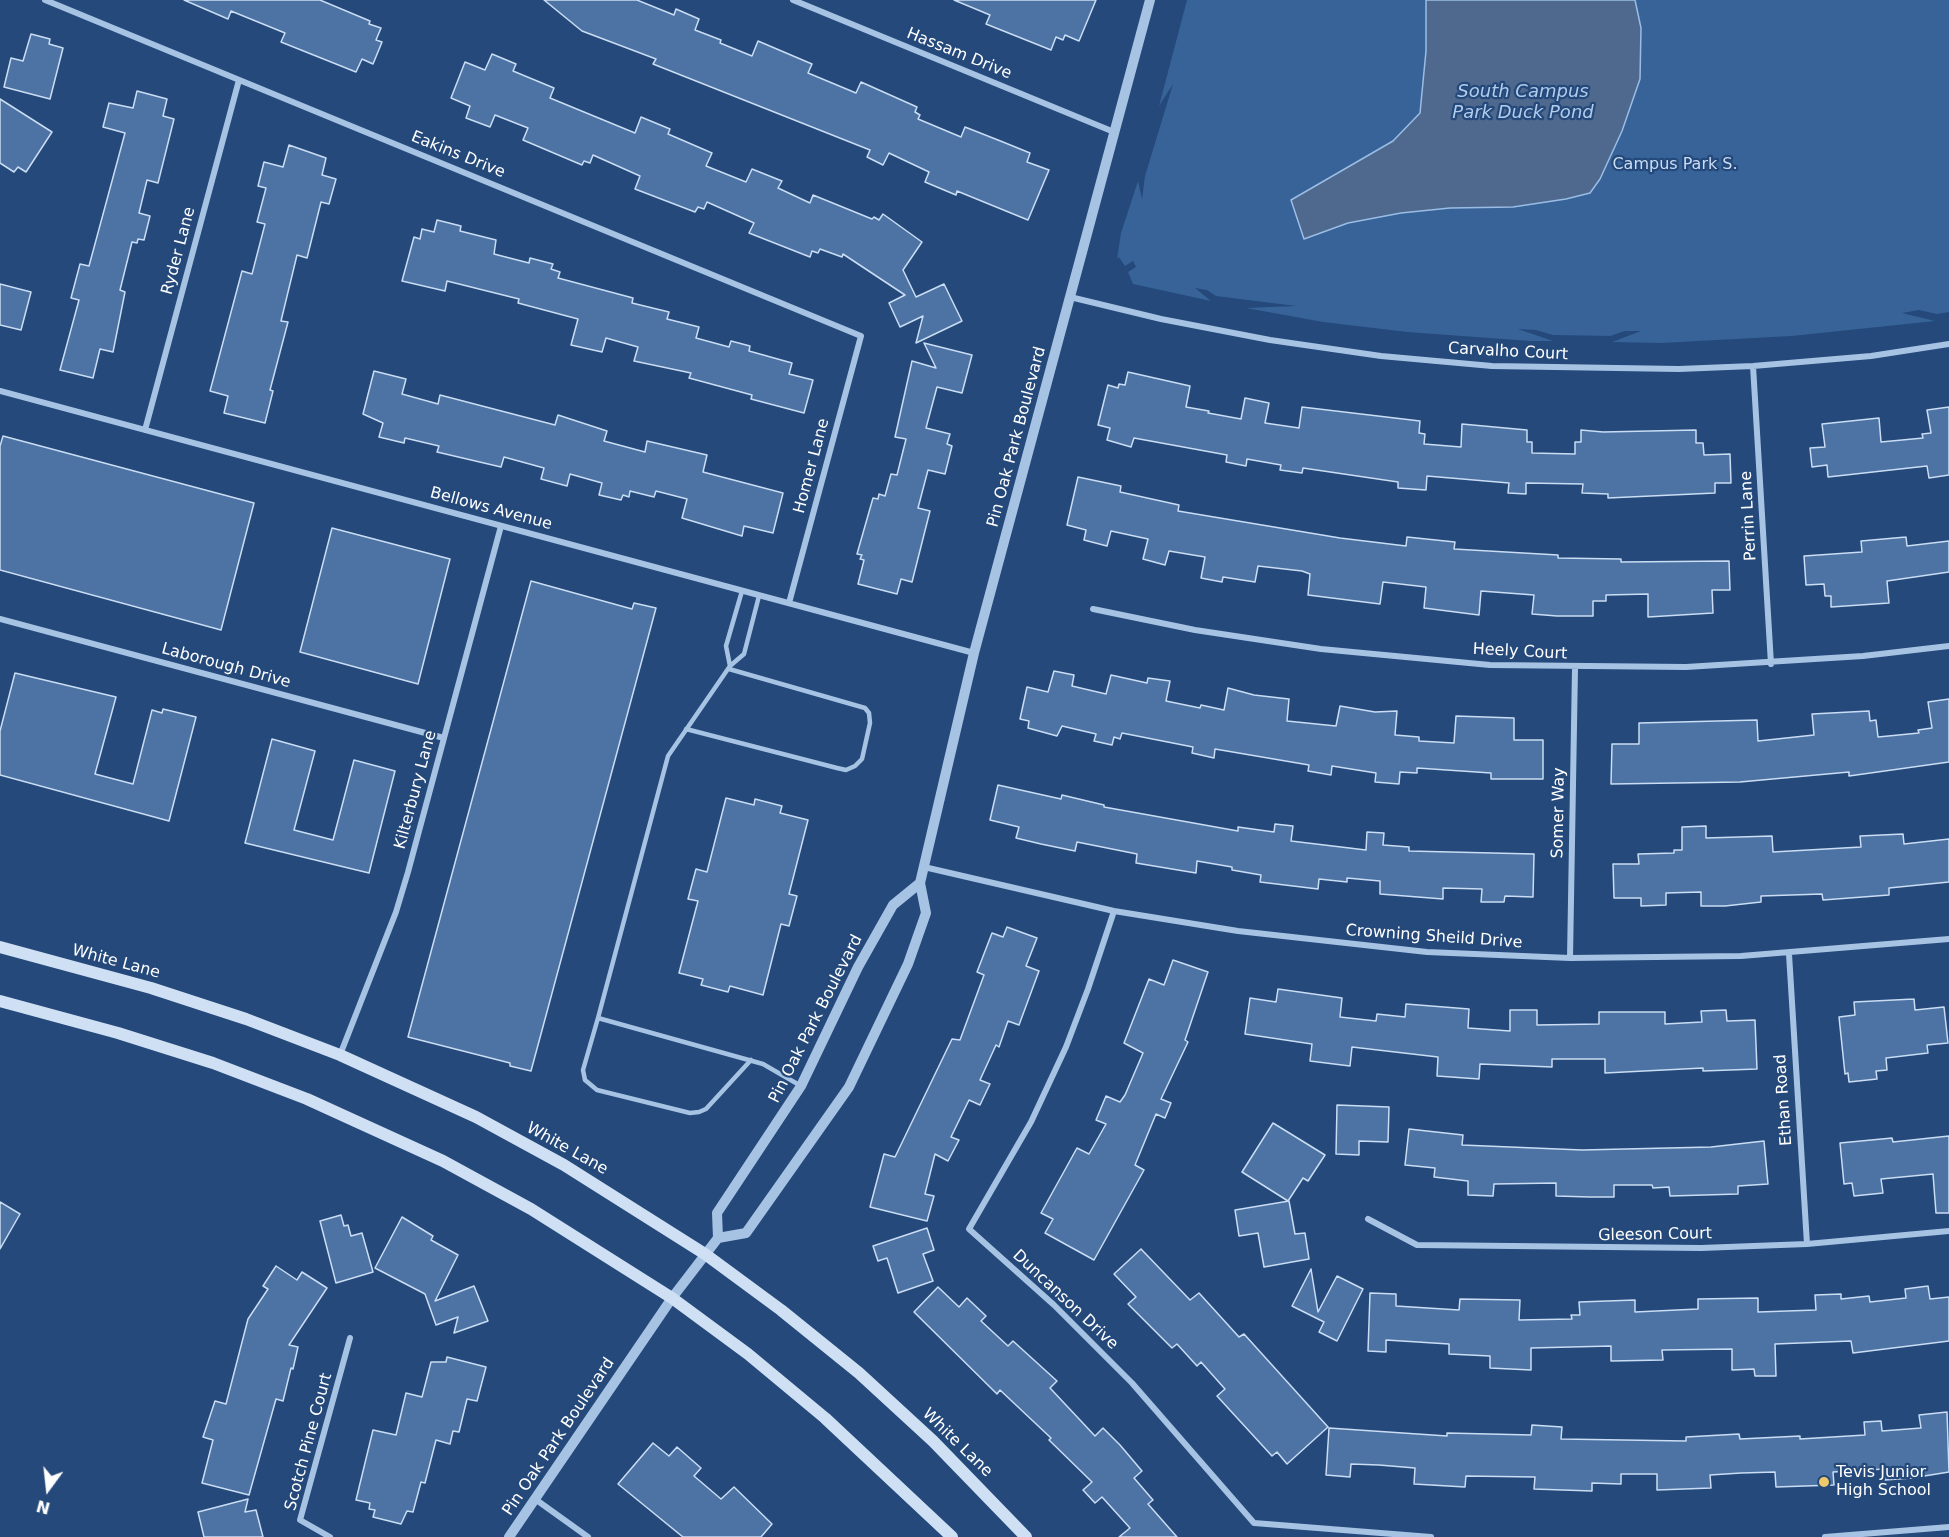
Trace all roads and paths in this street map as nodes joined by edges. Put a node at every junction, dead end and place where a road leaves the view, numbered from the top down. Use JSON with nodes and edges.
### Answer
{"nodes":[{"id":1,"x":45,"y":0,"type":"edge"},
{"id":2,"x":793,"y":0,"type":"edge"},
{"id":3,"x":1150,"y":0,"type":"edge"},
{"id":4,"x":239,"y":80,"type":"junction"},
{"id":5,"x":1114,"y":132,"type":"junction"},
{"id":6,"x":1070,"y":297,"type":"junction"},
{"id":7,"x":861,"y":336,"type":"joint"},
{"id":8,"x":1949,"y":344,"type":"edge"},
{"id":9,"x":1753,"y":366,"type":"junction"},
{"id":10,"x":0,"y":391,"type":"edge"},
{"id":11,"x":145,"y":430,"type":"junction"},
{"id":12,"x":501,"y":526,"type":"junction"},
{"id":13,"x":742,"y":591,"type":"junction"},
{"id":14,"x":759,"y":596,"type":"junction"},
{"id":15,"x":789,"y":603,"type":"junction"},
{"id":16,"x":1093,"y":609,"type":"dead end"},
{"id":17,"x":0,"y":619,"type":"edge"},
{"id":18,"x":1949,"y":646,"type":"edge"},
{"id":19,"x":974,"y":653,"type":"junction"},
{"id":20,"x":1771,"y":664,"type":"junction"},
{"id":21,"x":730,"y":668,"type":"junction"},
{"id":22,"x":1575,"y":668,"type":"junction"},
{"id":23,"x":686,"y":729,"type":"junction"},
{"id":24,"x":444,"y":738,"type":"junction"},
{"id":25,"x":924,"y":867,"type":"junction"},
{"id":26,"x":920,"y":883,"type":"junction"},
{"id":27,"x":1114,"y":911,"type":"junction"},
{"id":28,"x":1949,"y":939,"type":"edge"},
{"id":29,"x":0,"y":947,"type":"edge"},
{"id":30,"x":1789,"y":954,"type":"junction"},
{"id":31,"x":1570,"y":958,"type":"junction"},
{"id":32,"x":0,"y":1001,"type":"edge"},
{"id":33,"x":598,"y":1017,"type":"junction"},
{"id":34,"x":340,"y":1055,"type":"junction"},
{"id":35,"x":751,"y":1060,"type":"junction"},
{"id":36,"x":801,"y":1086,"type":"junction"},
{"id":37,"x":1368,"y":1219,"type":"dead end"},
{"id":38,"x":1949,"y":1231,"type":"edge"},
{"id":39,"x":718,"y":1238,"type":"junction"},
{"id":40,"x":1806,"y":1244,"type":"junction"},
{"id":41,"x":705,"y":1254,"type":"junction"},
{"id":42,"x":672,"y":1298,"type":"junction"},
{"id":43,"x":350,"y":1338,"type":"dead end"},
{"id":44,"x":535,"y":1499,"type":"junction"},
{"id":45,"x":1949,"y":1527,"type":"edge"},
{"id":46,"x":330,"y":1537,"type":"edge"},
{"id":47,"x":509,"y":1537,"type":"edge"},
{"id":48,"x":588,"y":1537,"type":"edge"},
{"id":49,"x":952,"y":1537,"type":"edge"},
{"id":50,"x":1026,"y":1537,"type":"edge"},
{"id":51,"x":1431,"y":1537,"type":"edge"},
{"id":52,"x":1825,"y":1537,"type":"edge"}],
"edges":[{"from":1,"to":4,"type":"street","name":"Eakins Drive"},
{"from":2,"to":5,"type":"street","name":"Hassam Drive"},
{"from":3,"to":5,"type":"street","name":"Pin Oak Park Boulevard"},
{"from":4,"to":7,"type":"street","name":"Eakins Drive"},
{"from":4,"to":11,"type":"street","name":"Ryder Lane"},
{"from":5,"to":6,"type":"street","name":"Pin Oak Park Boulevard"},
{"from":6,"to":9,"type":"street","name":"Carvalho Court"},
{"from":6,"to":19,"type":"street","name":"Pin Oak Park Boulevard"},
{"from":7,"to":15,"type":"street","name":"Homer Lane"},
{"from":8,"to":9,"type":"street","name":"Carvalho Court"},
{"from":9,"to":20,"type":"street","name":"Perrin Lane"},
{"from":10,"to":11,"type":"street","name":"Bellows Avenue"},
{"from":11,"to":12,"type":"street","name":"Bellows Avenue"},
{"from":12,"to":13,"type":"street","name":"Bellows Avenue"},
{"from":12,"to":24,"type":"street","name":"Kilterbury Lane"},
{"from":13,"to":14,"type":"street","name":"Bellows Avenue"},
{"from":13,"to":21,"type":"lane"},
{"from":14,"to":15,"type":"street","name":"Bellows Avenue"},
{"from":14,"to":21,"type":"lane"},
{"from":15,"to":19,"type":"street","name":"Bellows Avenue"},
{"from":16,"to":22,"type":"street","name":"Heely Court"},
{"from":17,"to":24,"type":"street","name":"Laborough Drive"},
{"from":18,"to":20,"type":"street","name":"Heely Court"},
{"from":19,"to":25,"type":"street","name":"Pin Oak Park Boulevard"},
{"from":20,"to":22,"type":"street","name":"Heely Court"},
{"from":21,"to":23,"type":"lane"},
{"from":21,"to":23,"type":"lane"},
{"from":22,"to":31,"type":"street","name":"Somer Way"},
{"from":23,"to":33,"type":"lane"},
{"from":24,"to":34,"type":"street","name":"Kilterbury Lane"},
{"from":25,"to":26,"type":"street","name":"Pin Oak Park Boulevard"},
{"from":25,"to":27,"type":"street","name":"Crowning Sheild Drive"},
{"from":26,"to":36,"type":"street","name":"Pin Oak Park Boulevard"},
{"from":26,"to":39,"type":"street","name":"Pin Oak Park Boulevard"},
{"from":27,"to":31,"type":"street","name":"Crowning Sheild Drive"},
{"from":27,"to":51,"type":"street","name":"Duncanson Drive"},
{"from":28,"to":30,"type":"street","name":"Crowning Sheild Drive"},
{"from":29,"to":34,"type":"main road","name":"White Lane"},
{"from":30,"to":31,"type":"street","name":"Crowning Sheild Drive"},
{"from":30,"to":40,"type":"street","name":"Ethan Road"},
{"from":32,"to":42,"type":"main road"},
{"from":33,"to":35,"type":"lane"},
{"from":33,"to":35,"type":"lane"},
{"from":34,"to":41,"type":"main road","name":"White Lane"},
{"from":35,"to":36,"type":"lane"},
{"from":36,"to":39,"type":"street","name":"Pin Oak Park Boulevard"},
{"from":37,"to":40,"type":"street","name":"Gleeson Court"},
{"from":38,"to":40,"type":"street","name":"Gleeson Court"},
{"from":39,"to":41,"type":"street","name":"Pin Oak Park Boulevard"},
{"from":41,"to":42,"type":"street","name":"Pin Oak Park Boulevard"},
{"from":41,"to":50,"type":"main road","name":"White Lane"},
{"from":42,"to":44,"type":"street","name":"Pin Oak Park Boulevard"},
{"from":42,"to":49,"type":"main road"},
{"from":43,"to":46,"type":"street","name":"Scotch Pine Court"},
{"from":44,"to":47,"type":"street","name":"Pin Oak Park Boulevard"},
{"from":44,"to":48,"type":"street"},
{"from":45,"to":52,"type":"street"}]}
